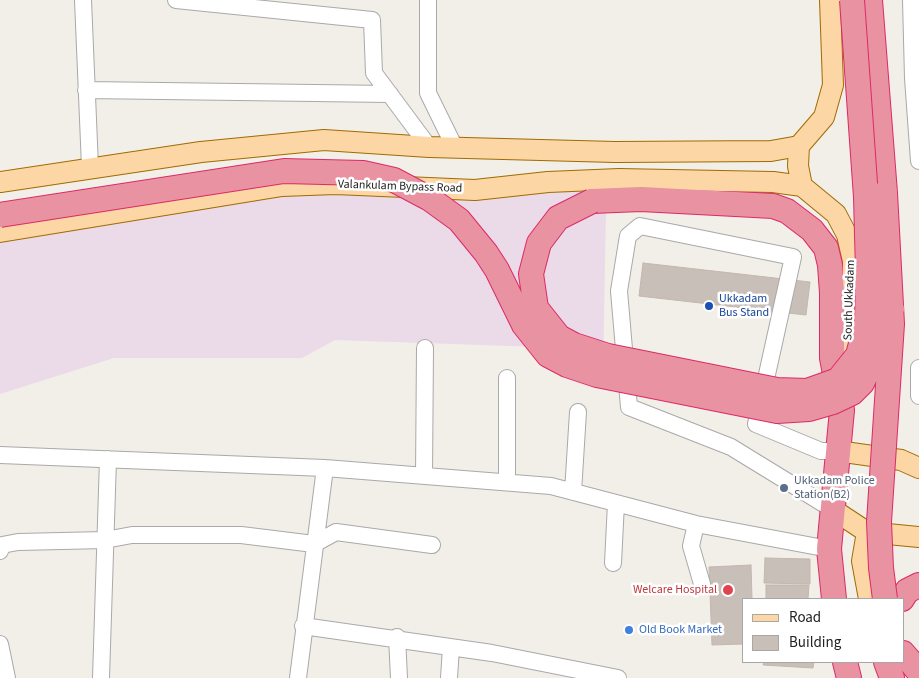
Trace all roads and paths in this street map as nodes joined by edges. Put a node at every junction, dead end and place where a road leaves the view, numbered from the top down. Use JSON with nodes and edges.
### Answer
{"nodes":[{"id":1,"x":83,"y":0,"type":"edge"},
{"id":2,"x":176,"y":0,"type":"edge"},
{"id":3,"x":428,"y":0,"type":"edge"},
{"id":4,"x":830,"y":0,"type":"edge"},
{"id":5,"x":852,"y":0,"type":"edge"},
{"id":6,"x":870,"y":0,"type":"edge"},
{"id":7,"x":911,"y":0,"type":"edge"},
{"id":8,"x":86,"y":90,"type":"junction"},
{"id":9,"x":390,"y":94,"type":"junction"},
{"id":10,"x":799,"y":146,"type":"junction"},
{"id":11,"x":429,"y":147,"type":"junction"},
{"id":12,"x":455,"y":148,"type":"junction"},
{"id":13,"x":537,"y":150,"type":"junction"},
{"id":14,"x":919,"y":161,"type":"edge"},
{"id":15,"x":90,"y":167,"type":"junction"},
{"id":16,"x":0,"y":182,"type":"edge"},
{"id":17,"x":534,"y":184,"type":"junction"},
{"id":18,"x":802,"y":186,"type":"junction"},
{"id":19,"x":0,"y":199,"type":"edge"},
{"id":20,"x":0,"y":215,"type":"edge"},
{"id":21,"x":0,"y":232,"type":"edge"},
{"id":22,"x":535,"y":297,"type":"junction"},
{"id":23,"x":892,"y":309,"type":"junction"},
{"id":24,"x":425,"y":348,"type":"dead end"},
{"id":25,"x":919,"y":368,"type":"edge"},
{"id":26,"x":507,"y":378,"type":"dead end"},
{"id":27,"x":919,"y":396,"type":"edge"},
{"id":28,"x":842,"y":410,"type":"junction"},
{"id":29,"x":578,"y":412,"type":"dead end"},
{"id":30,"x":837,"y":451,"type":"junction"},
{"id":31,"x":0,"y":455,"type":"edge"},
{"id":32,"x":108,"y":459,"type":"junction"},
{"id":33,"x":324,"y":468,"type":"junction"},
{"id":34,"x":919,"y":468,"type":"edge"},
{"id":35,"x":424,"y":476,"type":"junction"},
{"id":36,"x":506,"y":482,"type":"junction"},
{"id":37,"x":573,"y":492,"type":"junction"},
{"id":38,"x":616,"y":503,"type":"junction"},
{"id":39,"x":832,"y":509,"type":"junction"},
{"id":40,"x":696,"y":524,"type":"junction"},
{"id":41,"x":867,"y":532,"type":"junction"},
{"id":42,"x":919,"y":537,"type":"edge"},
{"id":43,"x":105,"y":540,"type":"junction"},
{"id":44,"x":314,"y":544,"type":"junction"},
{"id":45,"x":432,"y":545,"type":"dead end"},
{"id":46,"x":829,"y":549,"type":"junction"},
{"id":47,"x":0,"y":551,"type":"edge"},
{"id":48,"x":613,"y":563,"type":"dead end"},
{"id":49,"x":702,"y":584,"type":"dead end"},
{"id":50,"x":919,"y":585,"type":"edge"},
{"id":51,"x":834,"y":598,"type":"edge"},
{"id":52,"x":869,"y":598,"type":"edge"},
{"id":53,"x":885,"y":598,"type":"edge"},
{"id":54,"x":903,"y":598,"type":"edge"},
{"id":55,"x":304,"y":626,"type":"junction"},
{"id":56,"x":397,"y":638,"type":"junction"},
{"id":57,"x":0,"y":644,"type":"edge"},
{"id":58,"x":451,"y":647,"type":"junction"},
{"id":59,"x":904,"y":654,"type":"edge"},
{"id":60,"x":845,"y":663,"type":"edge"},
{"id":61,"x":886,"y":663,"type":"edge"},
{"id":62,"x":919,"y":672,"type":"edge"},
{"id":63,"x":7,"y":678,"type":"edge"},
{"id":64,"x":101,"y":678,"type":"edge"},
{"id":65,"x":298,"y":678,"type":"edge"},
{"id":66,"x":399,"y":678,"type":"edge"},
{"id":67,"x":449,"y":678,"type":"edge"},
{"id":68,"x":618,"y":678,"type":"edge"},
{"id":69,"x":849,"y":678,"type":"edge"},
{"id":70,"x":892,"y":678,"type":"edge"}],
"edges":[{"from":1,"to":8,"type":"street"},
{"from":2,"to":9,"type":"street"},
{"from":3,"to":12,"type":"street"},
{"from":4,"to":10,"type":"main road"},
{"from":5,"to":22,"type":"highway","bridge":true},
{"from":6,"to":23,"type":"highway","bridge":true},
{"from":7,"to":14,"type":"street"},
{"from":8,"to":9,"type":"street"},
{"from":8,"to":15,"type":"street"},
{"from":9,"to":11,"type":"street"},
{"from":10,"to":13,"type":"main road"},
{"from":10,"to":18,"type":"main road"},
{"from":11,"to":12,"type":"main road"},
{"from":11,"to":15,"type":"main road"},
{"from":12,"to":13,"type":"main road"},
{"from":13,"to":17,"type":"main road"},
{"from":15,"to":16,"type":"main road"},
{"from":17,"to":18,"type":"main road","name":"Valankulam Bypass Road"},
{"from":17,"to":21,"type":"main road","name":"Valankulam Bypass Road"},
{"from":18,"to":28,"type":"main road","name":"South Ukkadam"},
{"from":19,"to":22,"type":"highway"},
{"from":20,"to":23,"type":"highway","bridge":true},
{"from":22,"to":28,"type":"highway","bridge":true},
{"from":23,"to":53,"type":"highway","bridge":true},
{"from":24,"to":35,"type":"street"},
{"from":25,"to":27,"type":"street"},
{"from":26,"to":36,"type":"street"},
{"from":28,"to":30,"type":"highway","name":"South Ukkadam"},
{"from":29,"to":37,"type":"street"},
{"from":30,"to":34,"type":"main road"},
{"from":30,"to":39,"type":"highway","name":"South Ukkadam"},
{"from":30,"to":39,"type":"street"},
{"from":31,"to":32,"type":"street"},
{"from":32,"to":33,"type":"street"},
{"from":32,"to":43,"type":"street"},
{"from":33,"to":35,"type":"street"},
{"from":33,"to":44,"type":"street"},
{"from":35,"to":36,"type":"street"},
{"from":36,"to":37,"type":"street"},
{"from":37,"to":38,"type":"street"},
{"from":38,"to":40,"type":"street"},
{"from":38,"to":48,"type":"street"},
{"from":39,"to":41,"type":"main road"},
{"from":39,"to":46,"type":"highway","name":"South Ukkadam"},
{"from":40,"to":46,"type":"street"},
{"from":40,"to":49,"type":"street"},
{"from":41,"to":42,"type":"main road"},
{"from":41,"to":52,"type":"main road"},
{"from":43,"to":44,"type":"street"},
{"from":43,"to":47,"type":"street"},
{"from":43,"to":64,"type":"street"},
{"from":44,"to":45,"type":"street"},
{"from":44,"to":55,"type":"street"},
{"from":46,"to":51,"type":"highway","name":"South Ukkadam"},
{"from":50,"to":54,"type":"highway"},
{"from":55,"to":56,"type":"street"},
{"from":55,"to":65,"type":"street"},
{"from":56,"to":58,"type":"street"},
{"from":56,"to":66,"type":"street"},
{"from":57,"to":63,"type":"street"},
{"from":58,"to":67,"type":"street"},
{"from":58,"to":68,"type":"street"},
{"from":59,"to":62,"type":"highway"},
{"from":60,"to":69,"type":"highway"},
{"from":61,"to":70,"type":"highway"}]}
